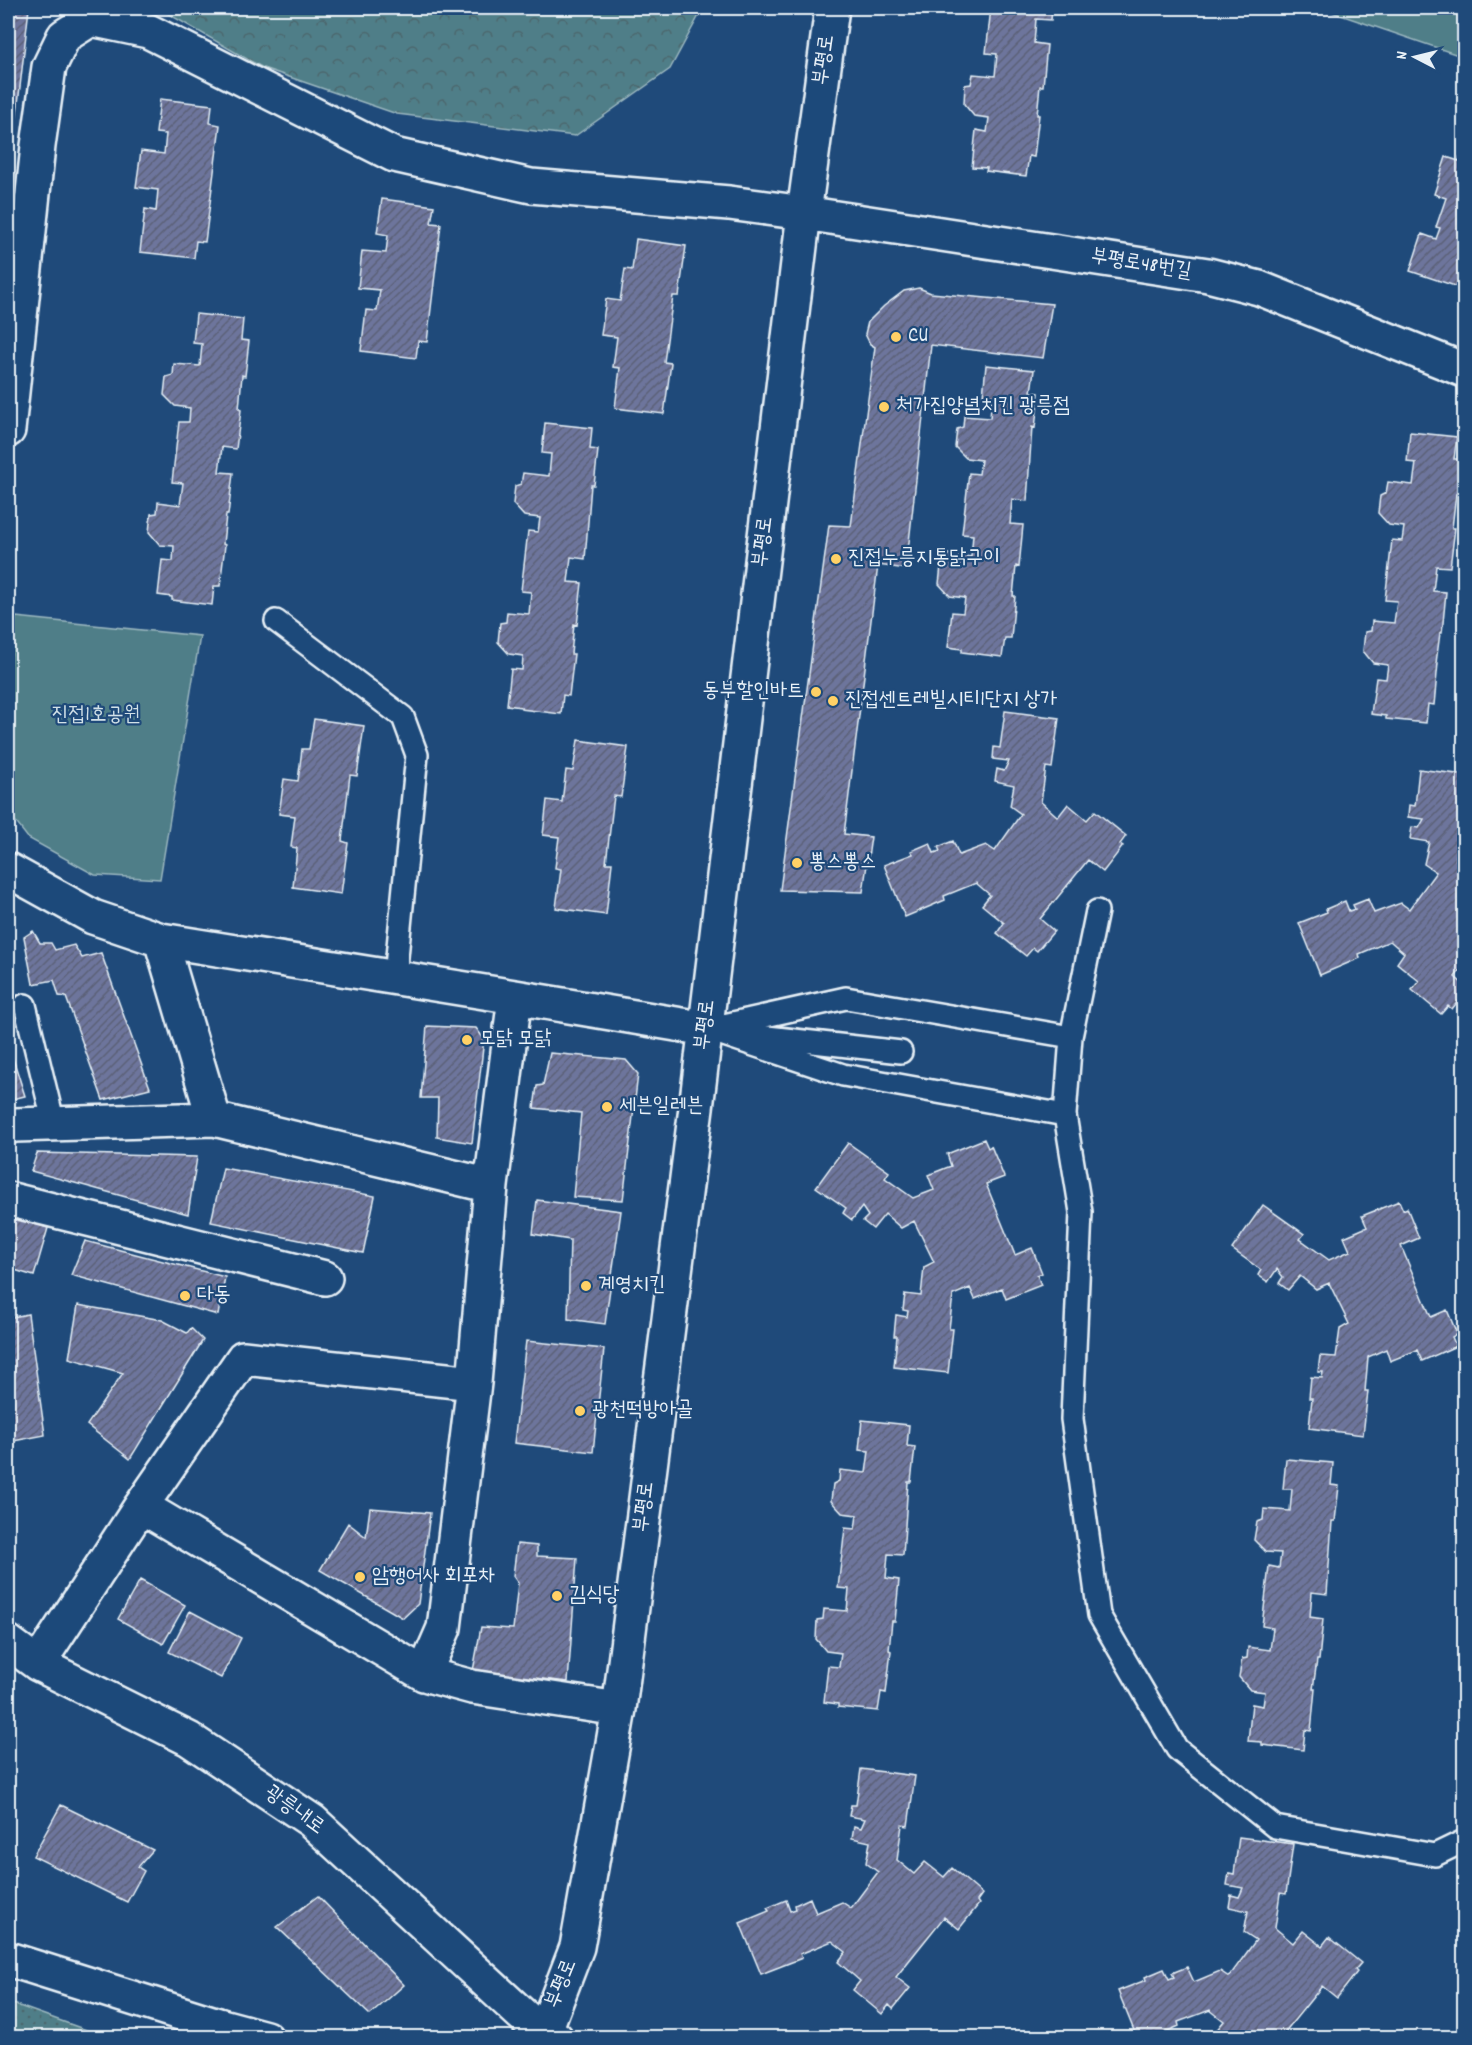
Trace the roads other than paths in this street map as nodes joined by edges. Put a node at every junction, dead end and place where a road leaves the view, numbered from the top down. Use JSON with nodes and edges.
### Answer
{"nodes":[{"id":1,"x":832,"y":8,"type":"edge"},
{"id":2,"x":804,"y":213,"type":"junction"},
{"id":3,"x":1464,"y":370,"type":"edge"},
{"id":4,"x":8,"y":430,"type":"edge"},
{"id":5,"x":276,"y":621,"type":"dead end"},
{"id":6,"x":8,"y":870,"type":"edge"},
{"id":7,"x":1097,"y":911,"type":"dead end"},
{"id":8,"x":161,"y":940,"type":"junction"},
{"id":9,"x":395,"y":977,"type":"junction"},
{"id":10,"x":515,"y":997,"type":"junction"},
{"id":11,"x":25,"y":1005,"type":"dead end"},
{"id":12,"x":706,"y":1029,"type":"junction"},
{"id":13,"x":1071,"y":1037,"type":"junction"},
{"id":14,"x":901,"y":1052,"type":"dead end"},
{"id":15,"x":1065,"y":1115,"type":"junction"},
{"id":16,"x":214,"y":1119,"type":"junction"},
{"id":17,"x":54,"y":1124,"type":"junction"},
{"id":18,"x":8,"y":1127,"type":"edge"},
{"id":19,"x":491,"y":1186,"type":"junction"},
{"id":20,"x":8,"y":1199,"type":"edge"},
{"id":21,"x":325,"y":1278,"type":"dead end"},
{"id":22,"x":474,"y":1383,"type":"junction"},
{"id":23,"x":141,"y":1506,"type":"junction"},
{"id":24,"x":8,"y":1642,"type":"edge"},
{"id":25,"x":38,"y":1664,"type":"junction"},
{"id":26,"x":424,"y":1674,"type":"junction"},
{"id":27,"x":620,"y":1709,"type":"junction"},
{"id":28,"x":1464,"y":1841,"type":"edge"},
{"id":29,"x":8,"y":1959,"type":"edge"},
{"id":30,"x":544,"y":2036,"type":"edge"},
{"id":31,"x":266,"y":2037,"type":"edge"}],
"edges":[{"from":1,"to":2,"type":"street","name":"부평로"},
{"from":2,"to":3,"type":"street","name":"부평로48번길"},
{"from":2,"to":4,"type":"street","name":"부평로48번길"},
{"from":2,"to":12,"type":"street","name":"부평로"},
{"from":5,"to":9,"type":"lane"},
{"from":6,"to":8,"type":"street"},
{"from":7,"to":13,"type":"lane"},
{"from":8,"to":9,"type":"street"},
{"from":8,"to":16,"type":"street"},
{"from":9,"to":10,"type":"street"},
{"from":10,"to":12,"type":"street"},
{"from":10,"to":19,"type":"street"},
{"from":11,"to":17,"type":"lane"},
{"from":12,"to":13,"type":"lane"},
{"from":12,"to":14,"type":"lane"},
{"from":12,"to":15,"type":"lane"},
{"from":12,"to":27,"type":"street","name":"부평로"},
{"from":13,"to":15,"type":"lane"},
{"from":15,"to":28,"type":"lane"},
{"from":16,"to":17,"type":"street"},
{"from":16,"to":19,"type":"street"},
{"from":17,"to":18,"type":"street"},
{"from":19,"to":22,"type":"street"},
{"from":20,"to":21,"type":"street"},
{"from":22,"to":23,"type":"street"},
{"from":22,"to":26,"type":"street"},
{"from":23,"to":25,"type":"street"},
{"from":23,"to":26,"type":"street"},
{"from":24,"to":25,"type":"street","name":"광릉내로"},
{"from":25,"to":30,"type":"street","name":"광릉내로"},
{"from":26,"to":27,"type":"street"},
{"from":27,"to":30,"type":"street","name":"부평로"},
{"from":29,"to":31,"type":"street"}]}
